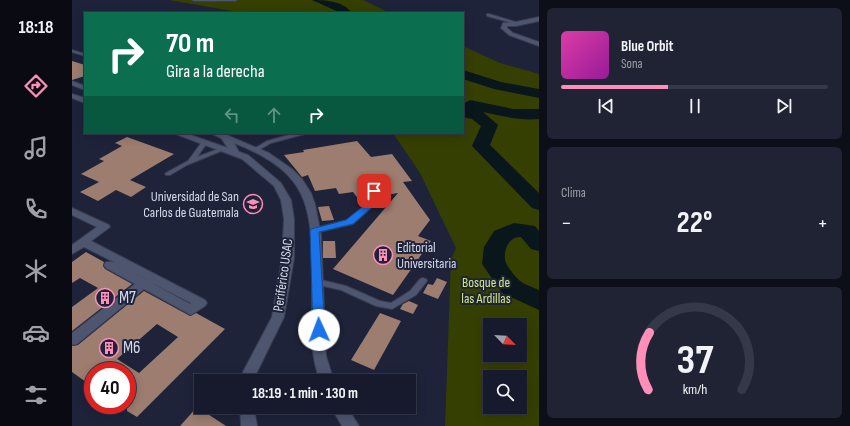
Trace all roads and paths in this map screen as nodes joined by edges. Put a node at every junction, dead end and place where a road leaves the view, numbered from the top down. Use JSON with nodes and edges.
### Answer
{"nodes":[{"id":1,"x":194,"y":0,"type":"edge"},
{"id":2,"x":235,"y":0,"type":"edge"},
{"id":3,"x":488,"y":15,"type":"dead end"},
{"id":4,"x":539,"y":19,"type":"edge"},
{"id":5,"x":516,"y":23,"type":"junction"},
{"id":6,"x":539,"y":38,"type":"edge"},
{"id":7,"x":539,"y":44,"type":"edge"},
{"id":8,"x":72,"y":51,"type":"edge"},
{"id":9,"x":84,"y":55,"type":"edge"},
{"id":10,"x":72,"y":83,"type":"edge"},
{"id":11,"x":84,"y":88,"type":"edge"},
{"id":12,"x":72,"y":96,"type":"edge"},
{"id":13,"x":84,"y":101,"type":"edge"},
{"id":14,"x":180,"y":134,"type":"edge"},
{"id":15,"x":218,"y":134,"type":"edge"},
{"id":16,"x":299,"y":134,"type":"edge"},
{"id":17,"x":204,"y":143,"type":"junction"},
{"id":18,"x":223,"y":150,"type":"junction"},
{"id":19,"x":256,"y":150,"type":"junction"},
{"id":20,"x":235,"y":152,"type":"junction"},
{"id":21,"x":190,"y":162,"type":"junction"},
{"id":22,"x":168,"y":174,"type":"dead end"},
{"id":23,"x":374,"y":191,"type":"dead end"},
{"id":24,"x":72,"y":211,"type":"edge"},
{"id":25,"x":315,"y":231,"type":"junction"},
{"id":26,"x":84,"y":242,"type":"junction"},
{"id":27,"x":72,"y":250,"type":"edge"},
{"id":28,"x":110,"y":265,"type":"dead end"},
{"id":29,"x":423,"y":281,"type":"dead end"},
{"id":30,"x":317,"y":282,"type":"junction"},
{"id":31,"x":144,"y":283,"type":"junction"},
{"id":32,"x":72,"y":340,"type":"edge"},
{"id":33,"x":250,"y":374,"type":"edge"},
{"id":34,"x":324,"y":374,"type":"edge"},
{"id":35,"x":248,"y":414,"type":"edge"},
{"id":36,"x":343,"y":414,"type":"edge"},
{"id":37,"x":249,"y":426,"type":"edge"},
{"id":38,"x":351,"y":426,"type":"edge"}],
"edges":[{"from":1,"to":2,"type":"street"},
{"from":3,"to":5,"type":"lane"},
{"from":4,"to":5,"type":"street"},
{"from":5,"to":6,"type":"street"},
{"from":5,"to":7,"type":"street"},
{"from":8,"to":9,"type":"lane"},
{"from":10,"to":11,"type":"street"},
{"from":12,"to":13,"type":"street"},
{"from":14,"to":17,"type":"street","name":"Periférico USAC"},
{"from":15,"to":19,"type":"street","name":"Periférico USAC"},
{"from":15,"to":20,"type":"street"},
{"from":16,"to":19,"type":"lane"},
{"from":17,"to":18,"type":"street","name":"Periférico USAC"},
{"from":17,"to":21,"type":"lane"},
{"from":18,"to":20,"type":"street","name":"Periférico USAC"},
{"from":18,"to":21,"type":"lane"},
{"from":19,"to":25,"type":"street","name":"Periférico USAC"},
{"from":20,"to":33,"type":"street","name":"Periférico USAC"},
{"from":21,"to":22,"type":"lane"},
{"from":23,"to":25,"type":"lane"},
{"from":24,"to":26,"type":"street"},
{"from":25,"to":30,"type":"street","name":"Periférico USAC"},
{"from":26,"to":27,"type":"street"},
{"from":26,"to":31,"type":"street"},
{"from":28,"to":31,"type":"street"},
{"from":29,"to":30,"type":"lane"},
{"from":30,"to":34,"type":"street","name":"Periférico USAC"},
{"from":31,"to":32,"type":"street"},
{"from":35,"to":37,"type":"street"},
{"from":36,"to":38,"type":"street"}]}
